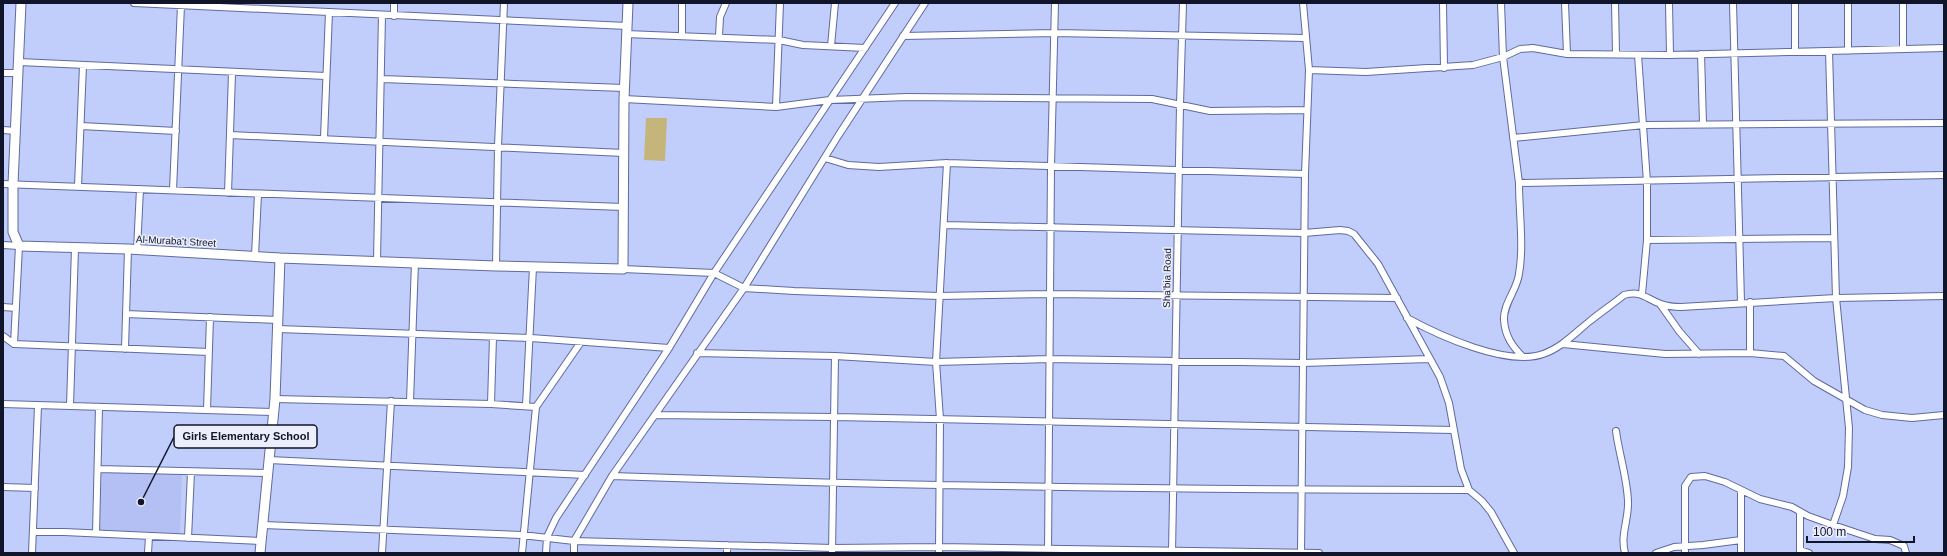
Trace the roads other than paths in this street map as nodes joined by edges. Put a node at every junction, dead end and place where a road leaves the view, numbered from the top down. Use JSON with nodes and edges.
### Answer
{"nodes":[{"id":1,"x":21,"y":3,"type":"edge"},
{"id":2,"x":134,"y":3,"type":"edge"},
{"id":3,"x":394,"y":3,"type":"edge"},
{"id":4,"x":504,"y":3,"type":"edge"},
{"id":5,"x":628,"y":3,"type":"edge"},
{"id":6,"x":682,"y":3,"type":"edge"},
{"id":7,"x":726,"y":3,"type":"edge"},
{"id":8,"x":780,"y":3,"type":"edge"},
{"id":9,"x":835,"y":3,"type":"edge"},
{"id":10,"x":895,"y":3,"type":"edge"},
{"id":11,"x":925,"y":3,"type":"edge"},
{"id":12,"x":1055,"y":3,"type":"edge"},
{"id":13,"x":1183,"y":3,"type":"edge"},
{"id":14,"x":1303,"y":3,"type":"edge"},
{"id":15,"x":1443,"y":3,"type":"edge"},
{"id":16,"x":1501,"y":3,"type":"edge"},
{"id":17,"x":1565,"y":3,"type":"edge"},
{"id":18,"x":1615,"y":3,"type":"edge"},
{"id":19,"x":1670,"y":3,"type":"edge"},
{"id":20,"x":1733,"y":3,"type":"edge"},
{"id":21,"x":1795,"y":3,"type":"edge"},
{"id":22,"x":1848,"y":3,"type":"edge"},
{"id":23,"x":1903,"y":3,"type":"edge"},
{"id":24,"x":180,"y":5,"type":"junction"},
{"id":25,"x":273,"y":6,"type":"edge"},
{"id":26,"x":329,"y":12,"type":"junction"},
{"id":27,"x":382,"y":15,"type":"junction"},
{"id":28,"x":394,"y":16,"type":"junction"},
{"id":29,"x":504,"y":21,"type":"junction"},
{"id":30,"x":627,"y":30,"type":"junction"},
{"id":31,"x":1055,"y":33,"type":"junction"},
{"id":32,"x":682,"y":35,"type":"junction"},
{"id":33,"x":720,"y":36,"type":"junction"},
{"id":34,"x":903,"y":36,"type":"junction"},
{"id":35,"x":1182,"y":36,"type":"junction"},
{"id":36,"x":1305,"y":38,"type":"junction"},
{"id":37,"x":779,"y":40,"type":"junction"},
{"id":38,"x":831,"y":46,"type":"junction"},
{"id":39,"x":865,"y":48,"type":"junction"},
{"id":40,"x":1944,"y":48,"type":"edge"},
{"id":41,"x":1902,"y":49,"type":"junction"},
{"id":42,"x":1795,"y":51,"type":"junction"},
{"id":43,"x":1829,"y":51,"type":"junction"},
{"id":44,"x":1848,"y":51,"type":"junction"},
{"id":45,"x":1616,"y":53,"type":"junction"},
{"id":46,"x":1735,"y":53,"type":"junction"},
{"id":47,"x":1567,"y":54,"type":"junction"},
{"id":48,"x":1638,"y":54,"type":"junction"},
{"id":49,"x":1701,"y":54,"type":"junction"},
{"id":50,"x":1670,"y":55,"type":"junction"},
{"id":51,"x":1503,"y":57,"type":"junction"},
{"id":52,"x":19,"y":62,"type":"junction"},
{"id":53,"x":83,"y":65,"type":"junction"},
{"id":54,"x":1444,"y":68,"type":"junction"},
{"id":55,"x":178,"y":70,"type":"junction"},
{"id":56,"x":1309,"y":70,"type":"junction"},
{"id":57,"x":3,"y":73,"type":"edge"},
{"id":58,"x":19,"y":73,"type":"junction"},
{"id":59,"x":232,"y":73,"type":"junction"},
{"id":60,"x":326,"y":76,"type":"junction"},
{"id":61,"x":382,"y":79,"type":"junction"},
{"id":62,"x":501,"y":83,"type":"junction"},
{"id":63,"x":624,"y":88,"type":"junction"},
{"id":64,"x":1053,"y":98,"type":"junction"},
{"id":65,"x":862,"y":99,"type":"junction"},
{"id":66,"x":624,"y":100,"type":"junction"},
{"id":67,"x":830,"y":100,"type":"junction"},
{"id":68,"x":1180,"y":106,"type":"junction"},
{"id":69,"x":776,"y":107,"type":"junction"},
{"id":70,"x":1307,"y":110,"type":"junction"},
{"id":71,"x":1703,"y":123,"type":"junction"},
{"id":72,"x":1736,"y":123,"type":"junction"},
{"id":73,"x":1944,"y":123,"type":"edge"},
{"id":74,"x":1831,"y":124,"type":"junction"},
{"id":75,"x":1644,"y":125,"type":"junction"},
{"id":76,"x":81,"y":126,"type":"junction"},
{"id":77,"x":3,"y":130,"type":"edge"},
{"id":78,"x":16,"y":131,"type":"junction"},
{"id":79,"x":176,"y":131,"type":"junction"},
{"id":80,"x":230,"y":135,"type":"junction"},
{"id":81,"x":324,"y":138,"type":"junction"},
{"id":82,"x":1513,"y":138,"type":"junction"},
{"id":83,"x":380,"y":141,"type":"junction"},
{"id":84,"x":498,"y":146,"type":"junction"},
{"id":85,"x":624,"y":153,"type":"junction"},
{"id":86,"x":825,"y":158,"type":"junction"},
{"id":87,"x":947,"y":163,"type":"junction"},
{"id":88,"x":1051,"y":166,"type":"junction"},
{"id":89,"x":1180,"y":170,"type":"junction"},
{"id":90,"x":1304,"y":174,"type":"junction"},
{"id":91,"x":1944,"y":175,"type":"edge"},
{"id":92,"x":1831,"y":176,"type":"junction"},
{"id":93,"x":1737,"y":179,"type":"junction"},
{"id":94,"x":1647,"y":182,"type":"junction"},
{"id":95,"x":1519,"y":183,"type":"junction"},
{"id":96,"x":3,"y":184,"type":"edge"},
{"id":97,"x":13,"y":184,"type":"junction"},
{"id":98,"x":78,"y":186,"type":"junction"},
{"id":99,"x":140,"y":189,"type":"junction"},
{"id":100,"x":173,"y":190,"type":"junction"},
{"id":101,"x":228,"y":193,"type":"junction"},
{"id":102,"x":258,"y":194,"type":"junction"},
{"id":103,"x":377,"y":199,"type":"junction"},
{"id":104,"x":497,"y":202,"type":"junction"},
{"id":105,"x":623,"y":207,"type":"junction"},
{"id":106,"x":945,"y":225,"type":"junction"},
{"id":107,"x":1050,"y":227,"type":"junction"},
{"id":108,"x":1178,"y":230,"type":"junction"},
{"id":109,"x":1304,"y":233,"type":"junction"},
{"id":110,"x":1834,"y":238,"type":"junction"},
{"id":111,"x":1739,"y":239,"type":"junction"},
{"id":112,"x":1647,"y":240,"type":"junction"},
{"id":113,"x":3,"y":245,"type":"edge"},
{"id":114,"x":19,"y":246,"type":"junction"},
{"id":115,"x":75,"y":248,"type":"junction"},
{"id":116,"x":133,"y":250,"type":"junction"},
{"id":117,"x":256,"y":256,"type":"junction"},
{"id":118,"x":280,"y":258,"type":"junction"},
{"id":119,"x":377,"y":260,"type":"junction"},
{"id":120,"x":415,"y":262,"type":"junction"},
{"id":121,"x":496,"y":266,"type":"junction"},
{"id":122,"x":533,"y":267,"type":"junction"},
{"id":123,"x":623,"y":269,"type":"junction"},
{"id":124,"x":714,"y":272,"type":"junction"},
{"id":125,"x":744,"y":288,"type":"junction"},
{"id":126,"x":1050,"y":294,"type":"junction"},
{"id":127,"x":1642,"y":294,"type":"junction"},
{"id":128,"x":1177,"y":295,"type":"junction"},
{"id":129,"x":939,"y":296,"type":"junction"},
{"id":130,"x":1944,"y":296,"type":"edge"},
{"id":131,"x":1303,"y":297,"type":"junction"},
{"id":132,"x":1397,"y":298,"type":"junction"},
{"id":133,"x":1836,"y":298,"type":"junction"},
{"id":134,"x":1741,"y":302,"type":"junction"},
{"id":135,"x":1750,"y":302,"type":"junction"},
{"id":136,"x":1660,"y":304,"type":"junction"},
{"id":137,"x":3,"y":307,"type":"edge"},
{"id":138,"x":16,"y":308,"type":"junction"},
{"id":139,"x":126,"y":314,"type":"junction"},
{"id":140,"x":210,"y":317,"type":"junction"},
{"id":141,"x":1407,"y":318,"type":"junction"},
{"id":142,"x":278,"y":325,"type":"junction"},
{"id":143,"x":414,"y":334,"type":"junction"},
{"id":144,"x":3,"y":336,"type":"edge"},
{"id":145,"x":493,"y":337,"type":"junction"},
{"id":146,"x":531,"y":338,"type":"junction"},
{"id":147,"x":581,"y":342,"type":"junction"},
{"id":148,"x":14,"y":344,"type":"junction"},
{"id":149,"x":1563,"y":344,"type":"junction"},
{"id":150,"x":72,"y":347,"type":"junction"},
{"id":151,"x":670,"y":348,"type":"junction"},
{"id":152,"x":125,"y":349,"type":"junction"},
{"id":153,"x":209,"y":352,"type":"junction"},
{"id":154,"x":698,"y":353,"type":"junction"},
{"id":155,"x":1750,"y":353,"type":"junction"},
{"id":156,"x":1699,"y":354,"type":"junction"},
{"id":157,"x":835,"y":356,"type":"junction"},
{"id":158,"x":1523,"y":357,"type":"junction"},
{"id":159,"x":1049,"y":359,"type":"junction"},
{"id":160,"x":1429,"y":359,"type":"junction"},
{"id":161,"x":1176,"y":361,"type":"junction"},
{"id":162,"x":936,"y":362,"type":"junction"},
{"id":163,"x":1303,"y":363,"type":"junction"},
{"id":164,"x":274,"y":399,"type":"junction"},
{"id":165,"x":1846,"y":400,"type":"junction"},
{"id":166,"x":391,"y":401,"type":"junction"},
{"id":167,"x":410,"y":401,"type":"junction"},
{"id":168,"x":3,"y":404,"type":"edge"},
{"id":169,"x":491,"y":404,"type":"junction"},
{"id":170,"x":38,"y":406,"type":"junction"},
{"id":171,"x":70,"y":406,"type":"junction"},
{"id":172,"x":526,"y":406,"type":"junction"},
{"id":173,"x":99,"y":407,"type":"junction"},
{"id":174,"x":536,"y":407,"type":"junction"},
{"id":175,"x":207,"y":410,"type":"junction"},
{"id":176,"x":273,"y":412,"type":"junction"},
{"id":177,"x":655,"y":415,"type":"junction"},
{"id":178,"x":1944,"y":415,"type":"edge"},
{"id":179,"x":835,"y":417,"type":"junction"},
{"id":180,"x":940,"y":419,"type":"junction"},
{"id":181,"x":1049,"y":422,"type":"junction"},
{"id":182,"x":1175,"y":424,"type":"junction"},
{"id":183,"x":1302,"y":427,"type":"junction"},
{"id":184,"x":1453,"y":430,"type":"junction"},
{"id":185,"x":1616,"y":431,"type":"dead end"},
{"id":186,"x":269,"y":460,"type":"junction"},
{"id":187,"x":387,"y":466,"type":"junction"},
{"id":188,"x":98,"y":469,"type":"junction"},
{"id":189,"x":191,"y":472,"type":"junction"},
{"id":190,"x":268,"y":473,"type":"junction"},
{"id":191,"x":528,"y":474,"type":"junction"},
{"id":192,"x":585,"y":475,"type":"junction"},
{"id":193,"x":612,"y":476,"type":"junction"},
{"id":194,"x":833,"y":483,"type":"junction"},
{"id":195,"x":939,"y":486,"type":"junction"},
{"id":196,"x":3,"y":487,"type":"edge"},
{"id":197,"x":35,"y":488,"type":"junction"},
{"id":198,"x":1048,"y":488,"type":"junction"},
{"id":199,"x":1173,"y":490,"type":"junction"},
{"id":200,"x":1302,"y":490,"type":"junction"},
{"id":201,"x":1469,"y":490,"type":"junction"},
{"id":202,"x":1741,"y":490,"type":"junction"},
{"id":203,"x":1800,"y":512,"type":"junction"},
{"id":204,"x":263,"y":525,"type":"junction"},
{"id":205,"x":1833,"y":525,"type":"junction"},
{"id":206,"x":383,"y":530,"type":"junction"},
{"id":207,"x":33,"y":532,"type":"junction"},
{"id":208,"x":96,"y":533,"type":"junction"},
{"id":209,"x":522,"y":535,"type":"junction"},
{"id":210,"x":149,"y":536,"type":"junction"},
{"id":211,"x":547,"y":537,"type":"junction"},
{"id":212,"x":188,"y":538,"type":"junction"},
{"id":213,"x":262,"y":540,"type":"junction"},
{"id":214,"x":1741,"y":540,"type":"junction"},
{"id":215,"x":574,"y":541,"type":"junction"},
{"id":216,"x":727,"y":544,"type":"junction"},
{"id":217,"x":939,"y":550,"type":"edge"},
{"id":218,"x":1685,"y":550,"type":"edge"},
{"id":219,"x":832,"y":551,"type":"edge"},
{"id":220,"x":1048,"y":551,"type":"edge"},
{"id":221,"x":1172,"y":552,"type":"edge"},
{"id":222,"x":1800,"y":552,"type":"edge"},
{"id":223,"x":32,"y":553,"type":"edge"},
{"id":224,"x":148,"y":553,"type":"edge"},
{"id":225,"x":260,"y":553,"type":"edge"},
{"id":226,"x":382,"y":553,"type":"edge"},
{"id":227,"x":522,"y":553,"type":"edge"},
{"id":228,"x":546,"y":553,"type":"edge"},
{"id":229,"x":574,"y":553,"type":"edge"},
{"id":230,"x":727,"y":553,"type":"edge"},
{"id":231,"x":1301,"y":553,"type":"edge"},
{"id":232,"x":1319,"y":553,"type":"edge"},
{"id":233,"x":1514,"y":553,"type":"edge"},
{"id":234,"x":1625,"y":553,"type":"edge"},
{"id":235,"x":1656,"y":553,"type":"edge"},
{"id":236,"x":1741,"y":553,"type":"edge"},
{"id":237,"x":1809,"y":553,"type":"edge"},
{"id":238,"x":1906,"y":553,"type":"edge"}],
"edges":[{"from":1,"to":52,"type":"street"},
{"from":2,"to":24,"type":"street"},
{"from":3,"to":28,"type":"street"},
{"from":4,"to":29,"type":"street"},
{"from":5,"to":30,"type":"street"},
{"from":6,"to":32,"type":"street"},
{"from":7,"to":33,"type":"street"},
{"from":8,"to":37,"type":"street"},
{"from":9,"to":38,"type":"street"},
{"from":10,"to":39,"type":"street"},
{"from":11,"to":34,"type":"street"},
{"from":12,"to":31,"type":"street"},
{"from":13,"to":35,"type":"street","name":"Sha'bia Road"},
{"from":14,"to":36,"type":"street"},
{"from":15,"to":54,"type":"street"},
{"from":16,"to":51,"type":"street"},
{"from":17,"to":47,"type":"street"},
{"from":18,"to":45,"type":"street"},
{"from":19,"to":50,"type":"street"},
{"from":20,"to":46,"type":"street"},
{"from":21,"to":42,"type":"street"},
{"from":22,"to":44,"type":"street"},
{"from":23,"to":41,"type":"street"},
{"from":24,"to":25,"type":"street"},
{"from":24,"to":55,"type":"street"},
{"from":25,"to":26,"type":"street"},
{"from":26,"to":27,"type":"street"},
{"from":26,"to":60,"type":"street"},
{"from":27,"to":28,"type":"street"},
{"from":27,"to":61,"type":"street"},
{"from":28,"to":29,"type":"street"},
{"from":29,"to":30,"type":"street"},
{"from":29,"to":62,"type":"street"},
{"from":30,"to":32,"type":"street"},
{"from":30,"to":63,"type":"street"},
{"from":31,"to":34,"type":"street"},
{"from":31,"to":35,"type":"street"},
{"from":31,"to":64,"type":"street"},
{"from":32,"to":33,"type":"street"},
{"from":33,"to":37,"type":"street"},
{"from":34,"to":65,"type":"street"},
{"from":35,"to":36,"type":"street"},
{"from":35,"to":68,"type":"street","name":"Sha'bia Road"},
{"from":36,"to":56,"type":"street"},
{"from":37,"to":38,"type":"street"},
{"from":37,"to":69,"type":"street"},
{"from":38,"to":39,"type":"street"},
{"from":39,"to":67,"type":"street"},
{"from":40,"to":41,"type":"street"},
{"from":41,"to":44,"type":"street"},
{"from":42,"to":43,"type":"street"},
{"from":42,"to":46,"type":"street"},
{"from":43,"to":44,"type":"street"},
{"from":43,"to":74,"type":"street"},
{"from":45,"to":47,"type":"street"},
{"from":45,"to":48,"type":"street"},
{"from":46,"to":49,"type":"street"},
{"from":46,"to":72,"type":"street"},
{"from":47,"to":51,"type":"street"},
{"from":48,"to":50,"type":"street"},
{"from":48,"to":75,"type":"street"},
{"from":49,"to":50,"type":"street"},
{"from":49,"to":71,"type":"street"},
{"from":51,"to":54,"type":"street"},
{"from":51,"to":82,"type":"street"},
{"from":52,"to":53,"type":"street"},
{"from":52,"to":58,"type":"street"},
{"from":53,"to":55,"type":"street"},
{"from":53,"to":76,"type":"street"},
{"from":54,"to":56,"type":"street"},
{"from":55,"to":59,"type":"street"},
{"from":55,"to":79,"type":"street"},
{"from":56,"to":70,"type":"street"},
{"from":57,"to":58,"type":"street"},
{"from":58,"to":78,"type":"street"},
{"from":59,"to":60,"type":"street"},
{"from":59,"to":80,"type":"street"},
{"from":60,"to":81,"type":"street"},
{"from":61,"to":62,"type":"street"},
{"from":61,"to":83,"type":"street"},
{"from":62,"to":63,"type":"street"},
{"from":62,"to":84,"type":"street"},
{"from":63,"to":66,"type":"street"},
{"from":64,"to":65,"type":"street"},
{"from":64,"to":68,"type":"street"},
{"from":64,"to":88,"type":"street"},
{"from":65,"to":67,"type":"street"},
{"from":65,"to":86,"type":"street"},
{"from":66,"to":69,"type":"street"},
{"from":66,"to":85,"type":"street"},
{"from":67,"to":69,"type":"street"},
{"from":67,"to":124,"type":"street"},
{"from":68,"to":70,"type":"street"},
{"from":68,"to":89,"type":"street","name":"Sha'bia Road"},
{"from":70,"to":90,"type":"street"},
{"from":71,"to":72,"type":"street"},
{"from":71,"to":75,"type":"street"},
{"from":72,"to":74,"type":"street"},
{"from":72,"to":93,"type":"street"},
{"from":73,"to":74,"type":"street"},
{"from":74,"to":92,"type":"street"},
{"from":75,"to":82,"type":"street"},
{"from":75,"to":94,"type":"street"},
{"from":76,"to":79,"type":"street"},
{"from":76,"to":98,"type":"street"},
{"from":77,"to":78,"type":"street"},
{"from":78,"to":97,"type":"street"},
{"from":79,"to":100,"type":"street"},
{"from":80,"to":81,"type":"street"},
{"from":80,"to":101,"type":"street"},
{"from":81,"to":83,"type":"street"},
{"from":82,"to":95,"type":"street"},
{"from":83,"to":84,"type":"street"},
{"from":83,"to":103,"type":"street"},
{"from":84,"to":85,"type":"street"},
{"from":84,"to":104,"type":"street"},
{"from":85,"to":105,"type":"street"},
{"from":86,"to":87,"type":"street"},
{"from":86,"to":125,"type":"street"},
{"from":87,"to":88,"type":"street"},
{"from":87,"to":106,"type":"street"},
{"from":88,"to":89,"type":"street"},
{"from":88,"to":107,"type":"street"},
{"from":89,"to":90,"type":"street"},
{"from":89,"to":108,"type":"street","name":"Sha'bia Road"},
{"from":90,"to":109,"type":"street"},
{"from":91,"to":92,"type":"street"},
{"from":92,"to":93,"type":"street"},
{"from":92,"to":110,"type":"street"},
{"from":93,"to":94,"type":"street"},
{"from":93,"to":111,"type":"street"},
{"from":94,"to":95,"type":"street"},
{"from":94,"to":112,"type":"street"},
{"from":95,"to":158,"type":"street"},
{"from":96,"to":97,"type":"street"},
{"from":97,"to":98,"type":"street"},
{"from":97,"to":114,"type":"street"},
{"from":98,"to":99,"type":"street"},
{"from":99,"to":100,"type":"street"},
{"from":99,"to":116,"type":"street"},
{"from":100,"to":101,"type":"street"},
{"from":101,"to":102,"type":"street"},
{"from":102,"to":103,"type":"street"},
{"from":102,"to":117,"type":"street"},
{"from":103,"to":104,"type":"street"},
{"from":103,"to":119,"type":"street"},
{"from":104,"to":105,"type":"street"},
{"from":104,"to":121,"type":"street"},
{"from":105,"to":123,"type":"street"},
{"from":106,"to":107,"type":"street"},
{"from":106,"to":129,"type":"street"},
{"from":107,"to":108,"type":"street"},
{"from":107,"to":126,"type":"street"},
{"from":108,"to":109,"type":"street"},
{"from":108,"to":128,"type":"street","name":"Sha'bia Road"},
{"from":109,"to":131,"type":"street"},
{"from":109,"to":132,"type":"street"},
{"from":110,"to":111,"type":"street"},
{"from":110,"to":133,"type":"street"},
{"from":111,"to":112,"type":"street"},
{"from":111,"to":134,"type":"street"},
{"from":112,"to":127,"type":"street"},
{"from":113,"to":114,"type":"street"},
{"from":114,"to":115,"type":"street","name":"Al-Muraba't Street"},
{"from":114,"to":138,"type":"street"},
{"from":115,"to":116,"type":"street","name":"Al-Muraba't Street"},
{"from":115,"to":150,"type":"street"},
{"from":116,"to":117,"type":"street","name":"Al-Muraba't Street"},
{"from":116,"to":139,"type":"street"},
{"from":117,"to":118,"type":"street","name":"Al-Muraba't Street"},
{"from":118,"to":119,"type":"street","name":"Al-Muraba't Street"},
{"from":118,"to":142,"type":"street"},
{"from":119,"to":120,"type":"street","name":"Al-Muraba't Street"},
{"from":120,"to":121,"type":"street","name":"Al-Muraba't Street"},
{"from":120,"to":143,"type":"street"},
{"from":121,"to":122,"type":"street","name":"Al-Muraba't Street"},
{"from":122,"to":123,"type":"street","name":"Al-Muraba't Street"},
{"from":122,"to":146,"type":"street"},
{"from":123,"to":124,"type":"street"},
{"from":124,"to":125,"type":"street"},
{"from":124,"to":151,"type":"street"},
{"from":125,"to":129,"type":"street"},
{"from":125,"to":154,"type":"street"},
{"from":126,"to":128,"type":"street"},
{"from":126,"to":129,"type":"street"},
{"from":126,"to":159,"type":"street"},
{"from":127,"to":136,"type":"street"},
{"from":127,"to":149,"type":"street"},
{"from":128,"to":131,"type":"street"},
{"from":128,"to":161,"type":"street","name":"Sha'bia Road"},
{"from":129,"to":162,"type":"street"},
{"from":130,"to":133,"type":"street"},
{"from":131,"to":132,"type":"street"},
{"from":131,"to":163,"type":"street"},
{"from":132,"to":141,"type":"street"},
{"from":133,"to":135,"type":"street"},
{"from":133,"to":165,"type":"street"},
{"from":134,"to":135,"type":"street"},
{"from":134,"to":136,"type":"street"},
{"from":135,"to":155,"type":"street"},
{"from":136,"to":156,"type":"street"},
{"from":137,"to":138,"type":"street"},
{"from":138,"to":148,"type":"street"},
{"from":139,"to":140,"type":"street"},
{"from":139,"to":152,"type":"street"},
{"from":140,"to":142,"type":"street"},
{"from":140,"to":153,"type":"street"},
{"from":141,"to":158,"type":"street"},
{"from":141,"to":160,"type":"street"},
{"from":142,"to":143,"type":"street"},
{"from":142,"to":164,"type":"street"},
{"from":143,"to":145,"type":"street"},
{"from":143,"to":167,"type":"street"},
{"from":144,"to":148,"type":"street"},
{"from":145,"to":146,"type":"street"},
{"from":145,"to":169,"type":"street"},
{"from":146,"to":147,"type":"street"},
{"from":146,"to":172,"type":"street"},
{"from":147,"to":151,"type":"street"},
{"from":147,"to":174,"type":"street"},
{"from":148,"to":150,"type":"street"},
{"from":149,"to":156,"type":"street"},
{"from":149,"to":158,"type":"street"},
{"from":150,"to":152,"type":"street"},
{"from":150,"to":171,"type":"street"},
{"from":151,"to":192,"type":"street"},
{"from":152,"to":153,"type":"street"},
{"from":153,"to":175,"type":"street"},
{"from":154,"to":157,"type":"street"},
{"from":154,"to":177,"type":"street"},
{"from":155,"to":156,"type":"street"},
{"from":155,"to":165,"type":"street"},
{"from":157,"to":162,"type":"street"},
{"from":157,"to":179,"type":"street"},
{"from":159,"to":161,"type":"street"},
{"from":159,"to":162,"type":"street"},
{"from":159,"to":181,"type":"street"},
{"from":160,"to":163,"type":"street"},
{"from":160,"to":184,"type":"street"},
{"from":161,"to":163,"type":"street"},
{"from":161,"to":182,"type":"street","name":"Sha'bia Road"},
{"from":162,"to":180,"type":"street"},
{"from":163,"to":183,"type":"street"},
{"from":164,"to":166,"type":"street"},
{"from":164,"to":176,"type":"street"},
{"from":165,"to":178,"type":"street"},
{"from":165,"to":205,"type":"street"},
{"from":166,"to":167,"type":"street"},
{"from":166,"to":187,"type":"street"},
{"from":167,"to":169,"type":"street"},
{"from":168,"to":170,"type":"street"},
{"from":169,"to":172,"type":"street"},
{"from":170,"to":171,"type":"street"},
{"from":170,"to":197,"type":"street"},
{"from":171,"to":173,"type":"street"},
{"from":172,"to":174,"type":"street"},
{"from":173,"to":175,"type":"street"},
{"from":173,"to":188,"type":"street"},
{"from":174,"to":191,"type":"street"},
{"from":175,"to":176,"type":"street"},
{"from":176,"to":186,"type":"street"},
{"from":177,"to":179,"type":"street"},
{"from":177,"to":193,"type":"street"},
{"from":179,"to":180,"type":"street"},
{"from":179,"to":194,"type":"street"},
{"from":180,"to":181,"type":"street"},
{"from":180,"to":195,"type":"street"},
{"from":181,"to":182,"type":"street"},
{"from":181,"to":198,"type":"street"},
{"from":182,"to":183,"type":"street"},
{"from":182,"to":199,"type":"street","name":"Sha'bia Road"},
{"from":183,"to":184,"type":"street"},
{"from":183,"to":200,"type":"street"},
{"from":184,"to":201,"type":"street"},
{"from":185,"to":234,"type":"street"},
{"from":186,"to":187,"type":"street"},
{"from":186,"to":190,"type":"street"},
{"from":187,"to":191,"type":"street"},
{"from":187,"to":206,"type":"street"},
{"from":188,"to":189,"type":"street"},
{"from":188,"to":208,"type":"street"},
{"from":189,"to":190,"type":"street"},
{"from":189,"to":212,"type":"street"},
{"from":190,"to":204,"type":"street"},
{"from":191,"to":192,"type":"street"},
{"from":191,"to":209,"type":"street"},
{"from":192,"to":211,"type":"street"},
{"from":193,"to":194,"type":"street"},
{"from":193,"to":215,"type":"street"},
{"from":194,"to":195,"type":"street"},
{"from":194,"to":219,"type":"street"},
{"from":195,"to":198,"type":"street"},
{"from":195,"to":217,"type":"street"},
{"from":196,"to":197,"type":"street"},
{"from":197,"to":207,"type":"street"},
{"from":198,"to":199,"type":"street"},
{"from":198,"to":220,"type":"street"},
{"from":199,"to":200,"type":"street"},
{"from":199,"to":221,"type":"street","name":"Sha'bia Road"},
{"from":200,"to":201,"type":"street"},
{"from":200,"to":231,"type":"street"},
{"from":201,"to":233,"type":"street"},
{"from":202,"to":203,"type":"street"},
{"from":202,"to":214,"type":"street"},
{"from":202,"to":218,"type":"street"},
{"from":203,"to":205,"type":"street"},
{"from":203,"to":222,"type":"street"},
{"from":204,"to":206,"type":"street"},
{"from":204,"to":213,"type":"street"},
{"from":205,"to":238,"type":"street"},
{"from":206,"to":209,"type":"street"},
{"from":206,"to":226,"type":"street"},
{"from":207,"to":208,"type":"street"},
{"from":207,"to":223,"type":"street"},
{"from":208,"to":210,"type":"street"},
{"from":209,"to":211,"type":"street"},
{"from":209,"to":227,"type":"street"},
{"from":210,"to":212,"type":"street"},
{"from":210,"to":224,"type":"street"},
{"from":211,"to":215,"type":"street"},
{"from":211,"to":228,"type":"street"},
{"from":212,"to":213,"type":"street"},
{"from":213,"to":225,"type":"street"},
{"from":214,"to":218,"type":"street"},
{"from":214,"to":236,"type":"street"},
{"from":215,"to":216,"type":"street"},
{"from":215,"to":229,"type":"street"},
{"from":216,"to":219,"type":"street"},
{"from":216,"to":230,"type":"street"},
{"from":217,"to":219,"type":"street"},
{"from":217,"to":220,"type":"street"},
{"from":218,"to":235,"type":"street"},
{"from":220,"to":221,"type":"street"},
{"from":221,"to":231,"type":"street"},
{"from":222,"to":237,"type":"street"},
{"from":231,"to":232,"type":"street"}]}
